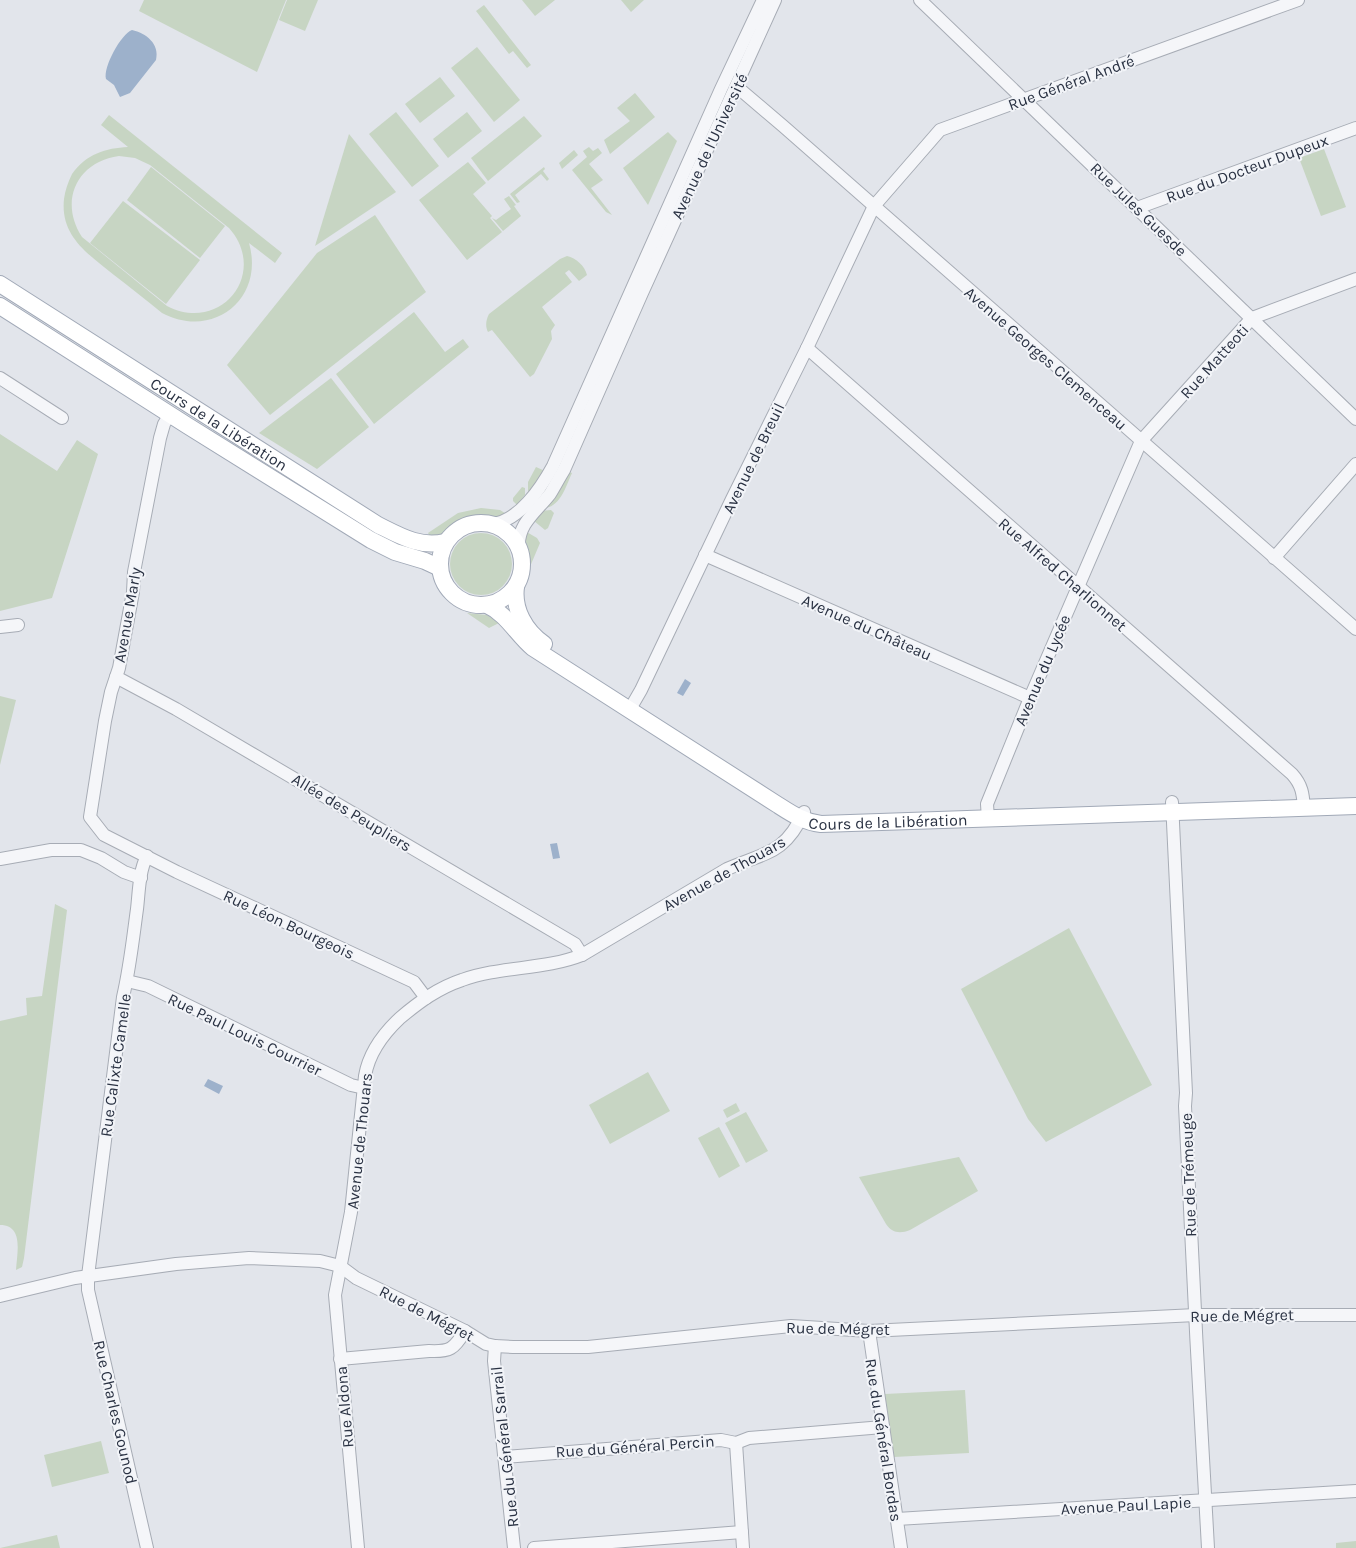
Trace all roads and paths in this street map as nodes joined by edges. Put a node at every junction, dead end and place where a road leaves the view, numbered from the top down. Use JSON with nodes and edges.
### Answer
{"nodes":[{"id":1,"x":763,"y":0,"type":"edge"},
{"id":2,"x":775,"y":0,"type":"edge"},
{"id":3,"x":920,"y":0,"type":"edge"},
{"id":4,"x":1298,"y":0,"type":"edge"},
{"id":5,"x":736,"y":88,"type":"junction"},
{"id":6,"x":1024,"y":99,"type":"junction"},
{"id":7,"x":1356,"y":128,"type":"edge"},
{"id":8,"x":874,"y":206,"type":"junction"},
{"id":9,"x":1137,"y":208,"type":"junction"},
{"id":10,"x":1356,"y":279,"type":"edge"},
{"id":11,"x":0,"y":284,"type":"edge"},
{"id":12,"x":637,"y":291,"type":"junction"},
{"id":13,"x":0,"y":293,"type":"edge"},
{"id":14,"x":0,"y":306,"type":"edge"},
{"id":15,"x":1252,"y":318,"type":"junction"},
{"id":16,"x":83,"y":336,"type":"junction"},
{"id":17,"x":808,"y":348,"type":"junction"},
{"id":18,"x":0,"y":378,"type":"edge"},
{"id":19,"x":170,"y":414,"type":"junction"},
{"id":20,"x":62,"y":418,"type":"dead end"},
{"id":21,"x":1356,"y":419,"type":"edge"},
{"id":22,"x":1141,"y":441,"type":"junction"},
{"id":23,"x":276,"y":460,"type":"junction"},
{"id":24,"x":1356,"y":464,"type":"edge"},
{"id":25,"x":492,"y":524,"type":"junction"},
{"id":26,"x":445,"y":542,"type":"junction"},
{"id":27,"x":519,"y":548,"type":"junction"},
{"id":28,"x":706,"y":555,"type":"junction"},
{"id":29,"x":1274,"y":558,"type":"junction"},
{"id":30,"x":440,"y":568,"type":"junction"},
{"id":31,"x":516,"y":587,"type":"junction"},
{"id":32,"x":1078,"y":587,"type":"junction"},
{"id":33,"x":487,"y":605,"type":"junction"},
{"id":34,"x":18,"y":625,"type":"dead end"},
{"id":35,"x":0,"y":627,"type":"edge"},
{"id":36,"x":1356,"y":629,"type":"edge"},
{"id":37,"x":116,"y":677,"type":"junction"},
{"id":38,"x":1030,"y":698,"type":"junction"},
{"id":39,"x":632,"y":706,"type":"junction"},
{"id":40,"x":1356,"y":796,"type":"edge"},
{"id":41,"x":1304,"y":803,"type":"junction"},
{"id":42,"x":1356,"y":806,"type":"edge"},
{"id":43,"x":1172,"y":807,"type":"junction"},
{"id":44,"x":987,"y":814,"type":"junction"},
{"id":45,"x":802,"y":815,"type":"junction"},
{"id":46,"x":90,"y":817,"type":"joint"},
{"id":47,"x":147,"y":856,"type":"junction"},
{"id":48,"x":0,"y":859,"type":"edge"},
{"id":49,"x":141,"y":878,"type":"junction"},
{"id":50,"x":582,"y":955,"type":"junction"},
{"id":51,"x":127,"y":981,"type":"junction"},
{"id":52,"x":426,"y":998,"type":"junction"},
{"id":53,"x":364,"y":1088,"type":"junction"},
{"id":54,"x":340,"y":1266,"type":"junction"},
{"id":55,"x":88,"y":1276,"type":"junction"},
{"id":56,"x":0,"y":1296,"type":"edge"},
{"id":57,"x":1196,"y":1315,"type":"junction"},
{"id":58,"x":1356,"y":1315,"type":"edge"},
{"id":59,"x":464,"y":1331,"type":"junction"},
{"id":60,"x":868,"y":1331,"type":"junction"},
{"id":61,"x":495,"y":1346,"type":"junction"},
{"id":62,"x":340,"y":1359,"type":"junction"},
{"id":63,"x":883,"y":1427,"type":"junction"},
{"id":64,"x":736,"y":1443,"type":"junction"},
{"id":65,"x":504,"y":1456,"type":"junction"},
{"id":66,"x":1356,"y":1491,"type":"edge"},
{"id":67,"x":1206,"y":1500,"type":"junction"},
{"id":68,"x":897,"y":1519,"type":"junction"},
{"id":69,"x":742,"y":1532,"type":"junction"},
{"id":70,"x":147,"y":1548,"type":"edge"},
{"id":71,"x":358,"y":1548,"type":"edge"},
{"id":72,"x":514,"y":1548,"type":"edge"},
{"id":73,"x":534,"y":1548,"type":"edge"},
{"id":74,"x":743,"y":1548,"type":"edge"},
{"id":75,"x":901,"y":1548,"type":"edge"},
{"id":76,"x":1208,"y":1548,"type":"edge"}],
"edges":[{"from":1,"to":12,"type":"street","name":"Avenue de l'Université"},
{"from":2,"to":5,"type":"street","name":"Avenue de l'Université"},
{"from":3,"to":6,"type":"street","name":"Rue Jules Guesde"},
{"from":4,"to":6,"type":"street","name":"Rue Général André"},
{"from":5,"to":8,"type":"street","name":"Avenue Georges Clemenceau"},
{"from":5,"to":12,"type":"street","name":"Avenue de l'Université"},
{"from":6,"to":8,"type":"street","name":"Rue Général André"},
{"from":6,"to":9,"type":"street","name":"Rue Jules Guesde"},
{"from":7,"to":9,"type":"street","name":"Rue du Docteur Dupeux"},
{"from":8,"to":17,"type":"street","name":"Avenue de Breuil"},
{"from":8,"to":22,"type":"street","name":"Avenue Georges Clemenceau"},
{"from":9,"to":15,"type":"street","name":"Rue Jules Guesde"},
{"from":10,"to":15,"type":"street","name":"Rue Matteoti"},
{"from":11,"to":16,"type":"main road","name":"Cours de la Libération"},
{"from":12,"to":25,"type":"street","name":"Avenue de l'Université"},
{"from":12,"to":27,"type":"street","name":"Avenue de l'Université"},
{"from":13,"to":16,"type":"main road"},
{"from":14,"to":19,"type":"main road","name":"Cours de la Libération"},
{"from":15,"to":21,"type":"street","name":"Rue Jules Guesde"},
{"from":15,"to":22,"type":"street","name":"Rue Matteoti"},
{"from":16,"to":23,"type":"main road","name":"Cours de la Libération"},
{"from":17,"to":28,"type":"street","name":"Avenue de Breuil"},
{"from":17,"to":32,"type":"street","name":"Rue Alfred Charlionnet"},
{"from":18,"to":20,"type":"street"},
{"from":19,"to":23,"type":"main road"},
{"from":19,"to":30,"type":"main road","name":"Cours de la Libération"},
{"from":19,"to":37,"type":"street","name":"Avenue Marly"},
{"from":22,"to":29,"type":"street","name":"Avenue Georges Clemenceau"},
{"from":22,"to":32,"type":"street","name":"Avenue du Lycée"},
{"from":23,"to":26,"type":"main road","name":"Cours de la Libération"},
{"from":24,"to":29,"type":"street"},
{"from":25,"to":26,"type":"main road"},
{"from":25,"to":27,"type":"main road"},
{"from":26,"to":30,"type":"main road"},
{"from":27,"to":31,"type":"main road"},
{"from":28,"to":38,"type":"street","name":"Avenue du Château"},
{"from":28,"to":39,"type":"street","name":"Avenue de Breuil"},
{"from":29,"to":36,"type":"street","name":"Avenue Georges Clemenceau"},
{"from":30,"to":33,"type":"main road"},
{"from":31,"to":33,"type":"main road"},
{"from":31,"to":39,"type":"main road","name":"Cours de la Libération"},
{"from":32,"to":38,"type":"street","name":"Avenue du Lycée"},
{"from":32,"to":41,"type":"street","name":"Rue Alfred Charlionnet"},
{"from":33,"to":39,"type":"main road","name":"Cours de la Libération"},
{"from":34,"to":35,"type":"street"},
{"from":37,"to":46,"type":"street","name":"Avenue Marly"},
{"from":37,"to":50,"type":"street","name":"Allée des Peupliers"},
{"from":38,"to":44,"type":"street","name":"Avenue du Lycée"},
{"from":39,"to":45,"type":"main road","name":"Cours de la Libération"},
{"from":40,"to":41,"type":"main road","name":"Cours de la Libération"},
{"from":41,"to":42,"type":"main road","name":"Cours de la Libération"},
{"from":41,"to":43,"type":"main road","name":"Cours de la Libération"},
{"from":43,"to":44,"type":"main road","name":"Cours de la Libération"},
{"from":43,"to":57,"type":"street","name":"Rue de Trémeuge"},
{"from":44,"to":45,"type":"main road","name":"Cours de la Libération"},
{"from":45,"to":50,"type":"street","name":"Avenue de Thouars"},
{"from":46,"to":47,"type":"street","name":"Rue Léon Bourgeois"},
{"from":47,"to":49,"type":"street","name":"Rue Calixte Camelle"},
{"from":47,"to":52,"type":"street","name":"Rue Léon Bourgeois"},
{"from":48,"to":49,"type":"street"},
{"from":49,"to":51,"type":"street","name":"Rue Calixte Camelle"},
{"from":50,"to":52,"type":"street","name":"Avenue de Thouars"},
{"from":51,"to":53,"type":"street","name":"Rue Paul Louis Courrier"},
{"from":51,"to":55,"type":"street","name":"Rue Calixte Camelle"},
{"from":52,"to":53,"type":"street","name":"Avenue de Thouars"},
{"from":53,"to":54,"type":"street","name":"Avenue de Thouars"},
{"from":54,"to":55,"type":"street"},
{"from":54,"to":59,"type":"street","name":"Rue de Mégret"},
{"from":54,"to":62,"type":"street","name":"Rue Aldona"},
{"from":55,"to":56,"type":"street"},
{"from":55,"to":70,"type":"street","name":"Rue Charles Gounod"},
{"from":57,"to":58,"type":"street","name":"Rue de Mégret"},
{"from":57,"to":60,"type":"street","name":"Rue de Mégret"},
{"from":57,"to":67,"type":"street","name":"Rue de Trémeuge"},
{"from":59,"to":61,"type":"street","name":"Rue de Mégret"},
{"from":59,"to":62,"type":"street"},
{"from":60,"to":61,"type":"street","name":"Rue de Mégret"},
{"from":60,"to":63,"type":"street","name":"Rue du Général Bordas"},
{"from":61,"to":65,"type":"street","name":"Rue du Général Sarrail"},
{"from":62,"to":71,"type":"street","name":"Rue Aldona"},
{"from":63,"to":64,"type":"street","name":"Rue du Général Percin"},
{"from":63,"to":68,"type":"street","name":"Rue du Général Bordas"},
{"from":64,"to":65,"type":"street","name":"Rue du Général Percin"},
{"from":64,"to":69,"type":"street"},
{"from":65,"to":72,"type":"street","name":"Rue du Général Sarrail"},
{"from":66,"to":67,"type":"street","name":"Avenue Paul Lapie"},
{"from":67,"to":68,"type":"street","name":"Avenue Paul Lapie"},
{"from":67,"to":76,"type":"street","name":"Rue de Trémeuge"},
{"from":68,"to":75,"type":"street","name":"Rue du Général Bordas"},
{"from":69,"to":73,"type":"street"},
{"from":69,"to":74,"type":"street"}]}
